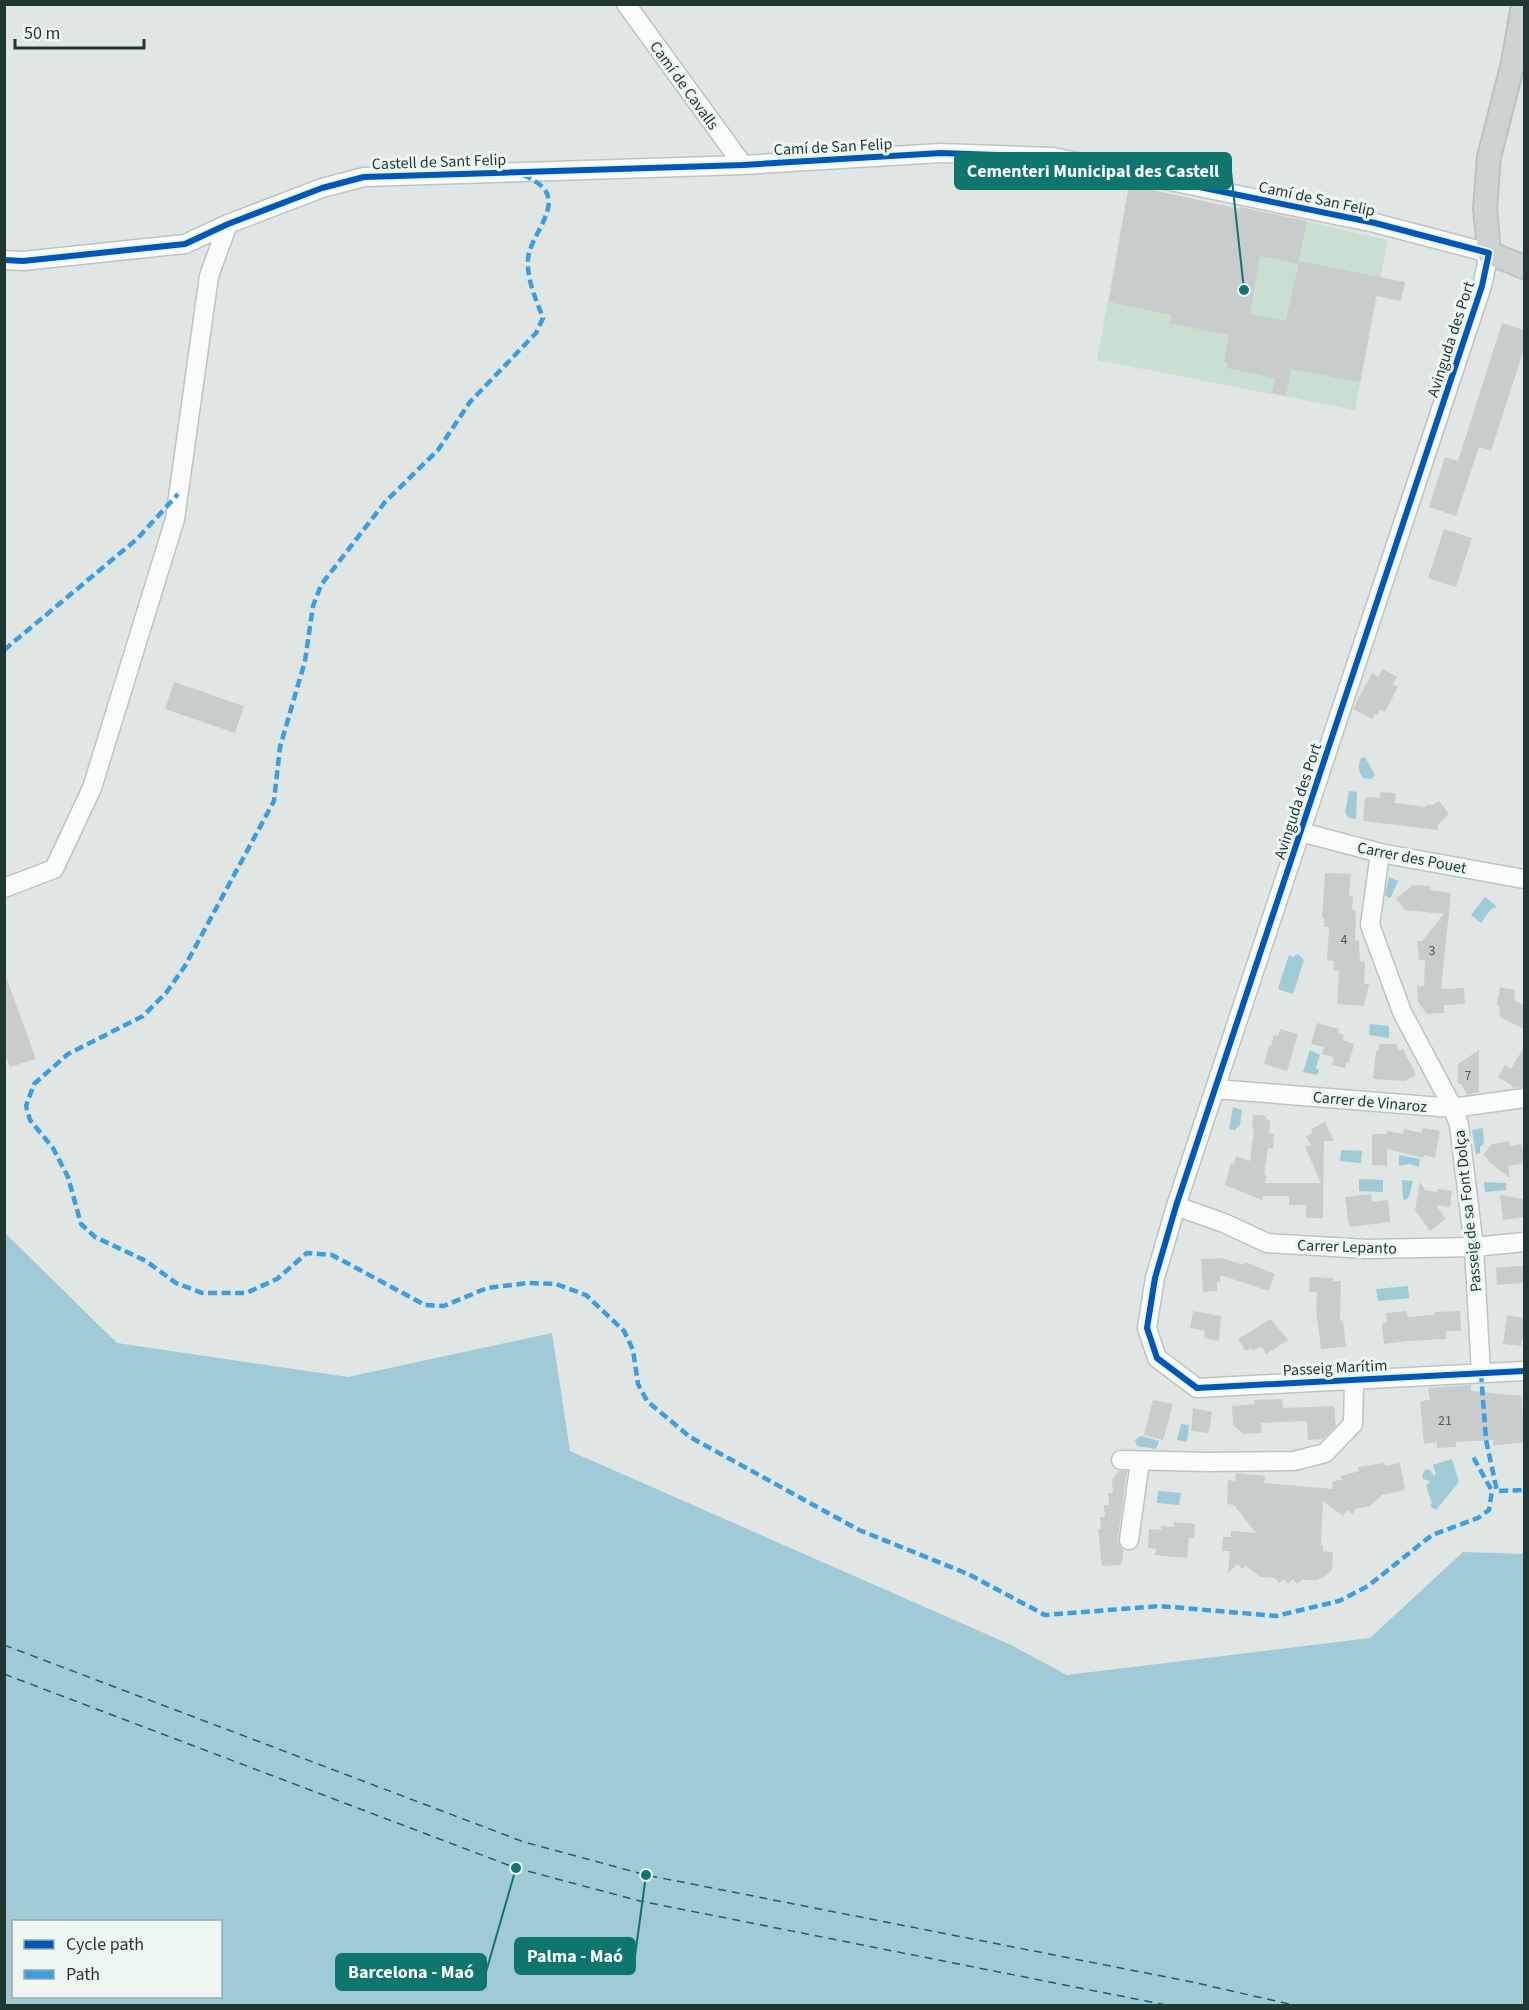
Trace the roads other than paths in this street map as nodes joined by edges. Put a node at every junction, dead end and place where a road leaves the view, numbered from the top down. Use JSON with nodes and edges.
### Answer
{"nodes":[{"id":1,"x":626,"y":4,"type":"edge"},
{"id":2,"x":1523,"y":4,"type":"edge"},
{"id":3,"x":744,"y":165,"type":"junction"},
{"id":4,"x":228,"y":224,"type":"junction"},
{"id":5,"x":1489,"y":253,"type":"junction"},
{"id":6,"x":4,"y":260,"type":"edge"},
{"id":7,"x":1524,"y":267,"type":"edge"},
{"id":8,"x":1300,"y":832,"type":"junction"},
{"id":9,"x":1380,"y":853,"type":"junction"},
{"id":10,"x":1524,"y":879,"type":"edge"},
{"id":11,"x":4,"y":888,"type":"edge"},
{"id":12,"x":1215,"y":1089,"type":"junction"},
{"id":13,"x":1524,"y":1098,"type":"edge"},
{"id":14,"x":1453,"y":1108,"type":"junction"},
{"id":15,"x":1176,"y":1206,"type":"junction"},
{"id":16,"x":1524,"y":1242,"type":"edge"},
{"id":17,"x":1474,"y":1247,"type":"junction"},
{"id":18,"x":1157,"y":1358,"type":"joint"},
{"id":19,"x":1524,"y":1371,"type":"edge"},
{"id":20,"x":1481,"y":1373,"type":"junction"},
{"id":21,"x":1354,"y":1380,"type":"junction"},
{"id":22,"x":1121,"y":1460,"type":"dead end"},
{"id":23,"x":1140,"y":1461,"type":"junction"},
{"id":24,"x":1130,"y":1540,"type":"dead end"}],
"edges":[{"from":1,"to":3,"type":"street","name":"Camí de Cavalls"},
{"from":2,"to":5,"type":"main road"},
{"from":3,"to":4,"type":"street","name":"Castell de Sant Felip"},
{"from":3,"to":5,"type":"street","name":"Camí de San Felip"},
{"from":4,"to":6,"type":"street","name":"Castell de Sant Felip"},
{"from":4,"to":11,"type":"street"},
{"from":5,"to":7,"type":"main road"},
{"from":5,"to":8,"type":"street","name":"Avinguda des Port"},
{"from":8,"to":9,"type":"street","name":"Carrer des Pouet"},
{"from":8,"to":12,"type":"street","name":"Avinguda des Port"},
{"from":9,"to":10,"type":"street","name":"Carrer des Pouet"},
{"from":9,"to":14,"type":"street","name":"Passeig de sa Font Dolça"},
{"from":12,"to":14,"type":"street","name":"Carrer de Vinaroz"},
{"from":12,"to":15,"type":"street","name":"Avinguda des Port"},
{"from":13,"to":14,"type":"street","name":"Carrer de Vinaroz"},
{"from":14,"to":17,"type":"street","name":"Passeig de sa Font Dolça"},
{"from":15,"to":17,"type":"street","name":"Carrer Lepanto"},
{"from":15,"to":18,"type":"street","name":"Avinguda des Port"},
{"from":16,"to":17,"type":"street","name":"Carrer Lepanto"},
{"from":17,"to":20,"type":"street","name":"Passeig de sa Font Dolça"},
{"from":18,"to":21,"type":"street","name":"Passeig Marítim"},
{"from":19,"to":20,"type":"street","name":"Passeig Marítim"},
{"from":20,"to":21,"type":"street","name":"Passeig Marítim"},
{"from":21,"to":23,"type":"street"},
{"from":22,"to":23,"type":"street"},
{"from":23,"to":24,"type":"street"}]}
